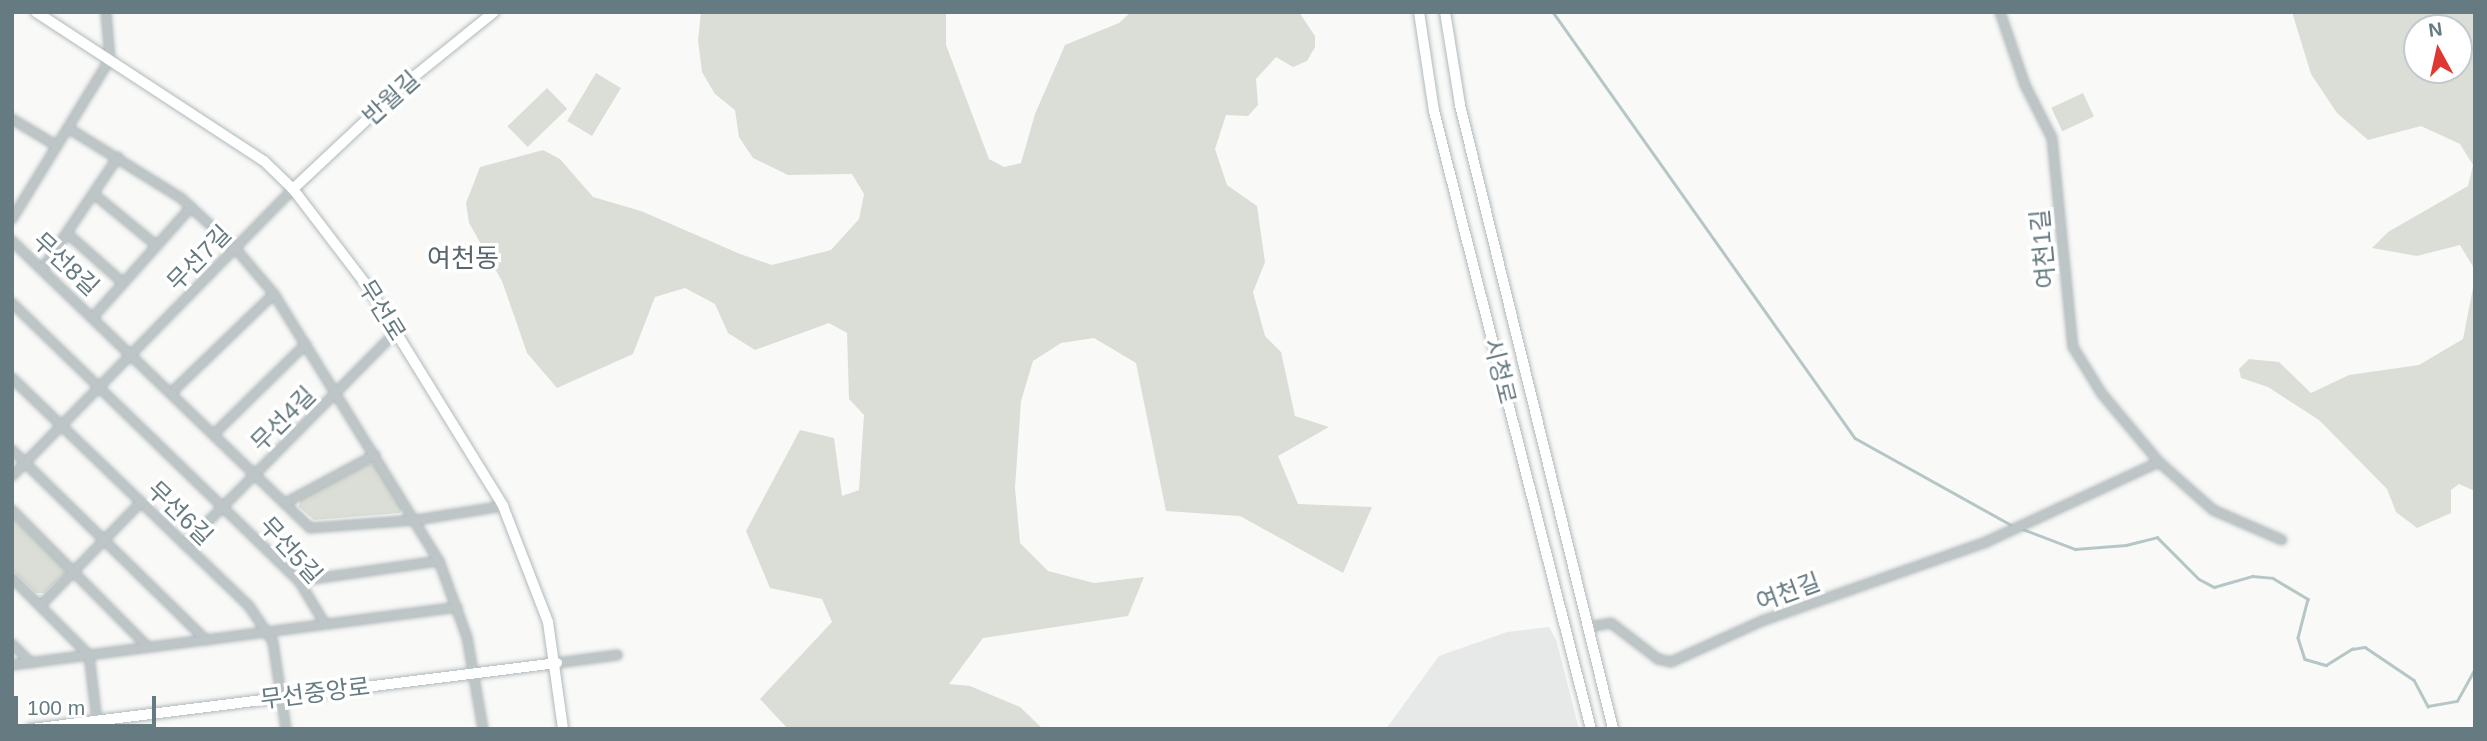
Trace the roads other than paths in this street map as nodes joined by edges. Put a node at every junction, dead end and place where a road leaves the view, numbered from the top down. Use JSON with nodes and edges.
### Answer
{"nodes":[{"id":1,"x":36,"y":12,"type":"edge"},
{"id":2,"x":106,"y":12,"type":"edge"},
{"id":3,"x":494,"y":12,"type":"edge"},
{"id":4,"x":1419,"y":12,"type":"edge"},
{"id":5,"x":1445,"y":12,"type":"edge"},
{"id":6,"x":2000,"y":12,"type":"edge"},
{"id":7,"x":110,"y":59,"type":"junction"},
{"id":8,"x":12,"y":119,"type":"edge"},
{"id":9,"x":68,"y":128,"type":"junction"},
{"id":10,"x":57,"y":146,"type":"junction"},
{"id":11,"x":118,"y":157,"type":"junction"},
{"id":12,"x":293,"y":189,"type":"junction"},
{"id":13,"x":95,"y":195,"type":"junction"},
{"id":14,"x":191,"y":207,"type":"junction"},
{"id":15,"x":12,"y":219,"type":"edge"},
{"id":16,"x":69,"y":235,"type":"junction"},
{"id":17,"x":12,"y":241,"type":"edge"},
{"id":18,"x":157,"y":246,"type":"junction"},
{"id":19,"x":235,"y":248,"type":"junction"},
{"id":20,"x":43,"y":268,"type":"junction"},
{"id":21,"x":123,"y":283,"type":"junction"},
{"id":22,"x":274,"y":294,"type":"junction"},
{"id":23,"x":12,"y":303,"type":"edge"},
{"id":24,"x":94,"y":316,"type":"junction"},
{"id":25,"x":396,"y":332,"type":"junction"},
{"id":26,"x":306,"y":344,"type":"junction"},
{"id":27,"x":132,"y":353,"type":"junction"},
{"id":28,"x":12,"y":379,"type":"edge"},
{"id":29,"x":99,"y":387,"type":"junction"},
{"id":30,"x":172,"y":392,"type":"junction"},
{"id":31,"x":337,"y":392,"type":"junction"},
{"id":32,"x":61,"y":426,"type":"junction"},
{"id":33,"x":215,"y":433,"type":"junction"},
{"id":34,"x":12,"y":450,"type":"edge"},
{"id":35,"x":375,"y":455,"type":"junction"},
{"id":36,"x":26,"y":462,"type":"junction"},
{"id":37,"x":2159,"y":462,"type":"junction"},
{"id":38,"x":256,"y":474,"type":"junction"},
{"id":39,"x":12,"y":476,"type":"edge"},
{"id":40,"x":141,"y":502,"type":"junction"},
{"id":41,"x":287,"y":502,"type":"junction"},
{"id":42,"x":224,"y":505,"type":"junction"},
{"id":43,"x":503,"y":506,"type":"junction"},
{"id":44,"x":12,"y":510,"type":"edge"},
{"id":45,"x":416,"y":520,"type":"junction"},
{"id":46,"x":108,"y":540,"type":"junction"},
{"id":47,"x":2282,"y":540,"type":"dead end"},
{"id":48,"x":186,"y":545,"type":"junction"},
{"id":49,"x":439,"y":561,"type":"junction"},
{"id":50,"x":76,"y":571,"type":"junction"},
{"id":51,"x":12,"y":578,"type":"edge"},
{"id":52,"x":299,"y":582,"type":"junction"},
{"id":53,"x":41,"y":605,"type":"junction"},
{"id":54,"x":457,"y":607,"type":"junction"},
{"id":55,"x":325,"y":624,"type":"junction"},
{"id":56,"x":1588,"y":627,"type":"junction"},
{"id":57,"x":268,"y":632,"type":"junction"},
{"id":58,"x":1567,"y":632,"type":"junction"},
{"id":59,"x":206,"y":640,"type":"junction"},
{"id":60,"x":12,"y":644,"type":"edge"},
{"id":61,"x":148,"y":647,"type":"junction"},
{"id":62,"x":89,"y":655,"type":"junction"},
{"id":63,"x":617,"y":655,"type":"dead end"},
{"id":64,"x":31,"y":663,"type":"junction"},
{"id":65,"x":556,"y":663,"type":"junction"},
{"id":66,"x":12,"y":665,"type":"edge"},
{"id":67,"x":475,"y":673,"type":"junction"},
{"id":68,"x":282,"y":697,"type":"junction"},
{"id":69,"x":98,"y":725,"type":"edge"},
{"id":70,"x":31,"y":729,"type":"edge"},
{"id":71,"x":286,"y":729,"type":"edge"},
{"id":72,"x":483,"y":729,"type":"edge"},
{"id":73,"x":563,"y":729,"type":"edge"},
{"id":74,"x":1591,"y":729,"type":"edge"},
{"id":75,"x":1613,"y":729,"type":"edge"}],
"edges":[{"from":1,"to":7,"type":"street","name":"무선로"},
{"from":2,"to":7,"type":"street"},
{"from":3,"to":12,"type":"street","name":"반월길"},
{"from":4,"to":58,"type":"street","name":"시청로"},
{"from":5,"to":56,"type":"street","name":"시청로"},
{"from":6,"to":37,"type":"street","name":"여천1길"},
{"from":7,"to":9,"type":"street","name":"무선8길"},
{"from":7,"to":12,"type":"street","name":"무선로"},
{"from":8,"to":10,"type":"street"},
{"from":9,"to":10,"type":"street","name":"무선8길"},
{"from":9,"to":11,"type":"street","name":"무선4길"},
{"from":10,"to":15,"type":"street","name":"무선8길"},
{"from":11,"to":13,"type":"street"},
{"from":11,"to":14,"type":"street","name":"무선4길"},
{"from":12,"to":19,"type":"street","name":"무선7길"},
{"from":12,"to":25,"type":"street","name":"무선로"},
{"from":13,"to":16,"type":"street"},
{"from":13,"to":18,"type":"street"},
{"from":14,"to":18,"type":"street"},
{"from":14,"to":19,"type":"street","name":"무선4길"},
{"from":16,"to":20,"type":"street"},
{"from":16,"to":21,"type":"street"},
{"from":17,"to":20,"type":"street","name":"무선8길"},
{"from":18,"to":21,"type":"street"},
{"from":19,"to":22,"type":"street","name":"무선4길"},
{"from":19,"to":27,"type":"street","name":"무선7길"},
{"from":20,"to":24,"type":"street","name":"무선8길"},
{"from":21,"to":24,"type":"street"},
{"from":22,"to":26,"type":"street","name":"무선4길"},
{"from":22,"to":30,"type":"street"},
{"from":23,"to":29,"type":"street"},
{"from":24,"to":27,"type":"street"},
{"from":25,"to":31,"type":"street","name":"무선4길"},
{"from":25,"to":43,"type":"street","name":"무선로"},
{"from":26,"to":31,"type":"street","name":"무선4길"},
{"from":26,"to":33,"type":"street","name":"무선4길"},
{"from":27,"to":29,"type":"street","name":"무선7길"},
{"from":27,"to":30,"type":"street"},
{"from":28,"to":32,"type":"street","name":"무선6길"},
{"from":29,"to":32,"type":"street","name":"무선7길"},
{"from":29,"to":42,"type":"street"},
{"from":30,"to":33,"type":"street"},
{"from":31,"to":35,"type":"street","name":"무선4길"},
{"from":31,"to":38,"type":"street","name":"무선4길"},
{"from":32,"to":36,"type":"street","name":"무선7길"},
{"from":32,"to":40,"type":"street","name":"무선6길"},
{"from":33,"to":38,"type":"street"},
{"from":34,"to":36,"type":"street"},
{"from":35,"to":41,"type":"street"},
{"from":35,"to":45,"type":"street","name":"무선4길"},
{"from":36,"to":39,"type":"street","name":"무선7길"},
{"from":36,"to":46,"type":"street"},
{"from":37,"to":47,"type":"street"},
{"from":37,"to":56,"type":"street","name":"여천길"},
{"from":38,"to":41,"type":"street","name":"무선4길"},
{"from":38,"to":42,"type":"street"},
{"from":40,"to":46,"type":"street"},
{"from":40,"to":48,"type":"street","name":"무선6길"},
{"from":41,"to":45,"type":"street","name":"무선4길"},
{"from":42,"to":48,"type":"street"},
{"from":42,"to":52,"type":"street","name":"무선5길"},
{"from":43,"to":45,"type":"street","name":"무선4길"},
{"from":43,"to":65,"type":"street","name":"무선로"},
{"from":44,"to":50,"type":"street"},
{"from":45,"to":49,"type":"street","name":"무선4길"},
{"from":46,"to":50,"type":"street"},
{"from":46,"to":59,"type":"street"},
{"from":48,"to":57,"type":"street","name":"무선6길"},
{"from":49,"to":52,"type":"street"},
{"from":49,"to":54,"type":"street","name":"무선4길"},
{"from":50,"to":53,"type":"street"},
{"from":50,"to":61,"type":"street"},
{"from":51,"to":53,"type":"street"},
{"from":52,"to":55,"type":"street","name":"무선5길"},
{"from":53,"to":62,"type":"street"},
{"from":54,"to":55,"type":"street"},
{"from":54,"to":67,"type":"street","name":"무선4길"},
{"from":55,"to":57,"type":"street"},
{"from":56,"to":58,"type":"street"},
{"from":56,"to":75,"type":"street","name":"시청로"},
{"from":57,"to":59,"type":"street"},
{"from":57,"to":68,"type":"street","name":"무선6길"},
{"from":58,"to":74,"type":"street","name":"시청로"},
{"from":59,"to":61,"type":"street"},
{"from":60,"to":64,"type":"street"},
{"from":61,"to":62,"type":"street"},
{"from":62,"to":64,"type":"street"},
{"from":62,"to":69,"type":"street"},
{"from":63,"to":65,"type":"street"},
{"from":64,"to":66,"type":"street"},
{"from":65,"to":67,"type":"street","name":"무선중앙로"},
{"from":65,"to":73,"type":"street","name":"무선로"},
{"from":67,"to":68,"type":"street","name":"무선중앙로"},
{"from":67,"to":72,"type":"street","name":"무선4길"},
{"from":68,"to":69,"type":"street","name":"무선중앙로"},
{"from":68,"to":71,"type":"street","name":"무선6길"},
{"from":69,"to":70,"type":"street","name":"무선중앙로"}]}
